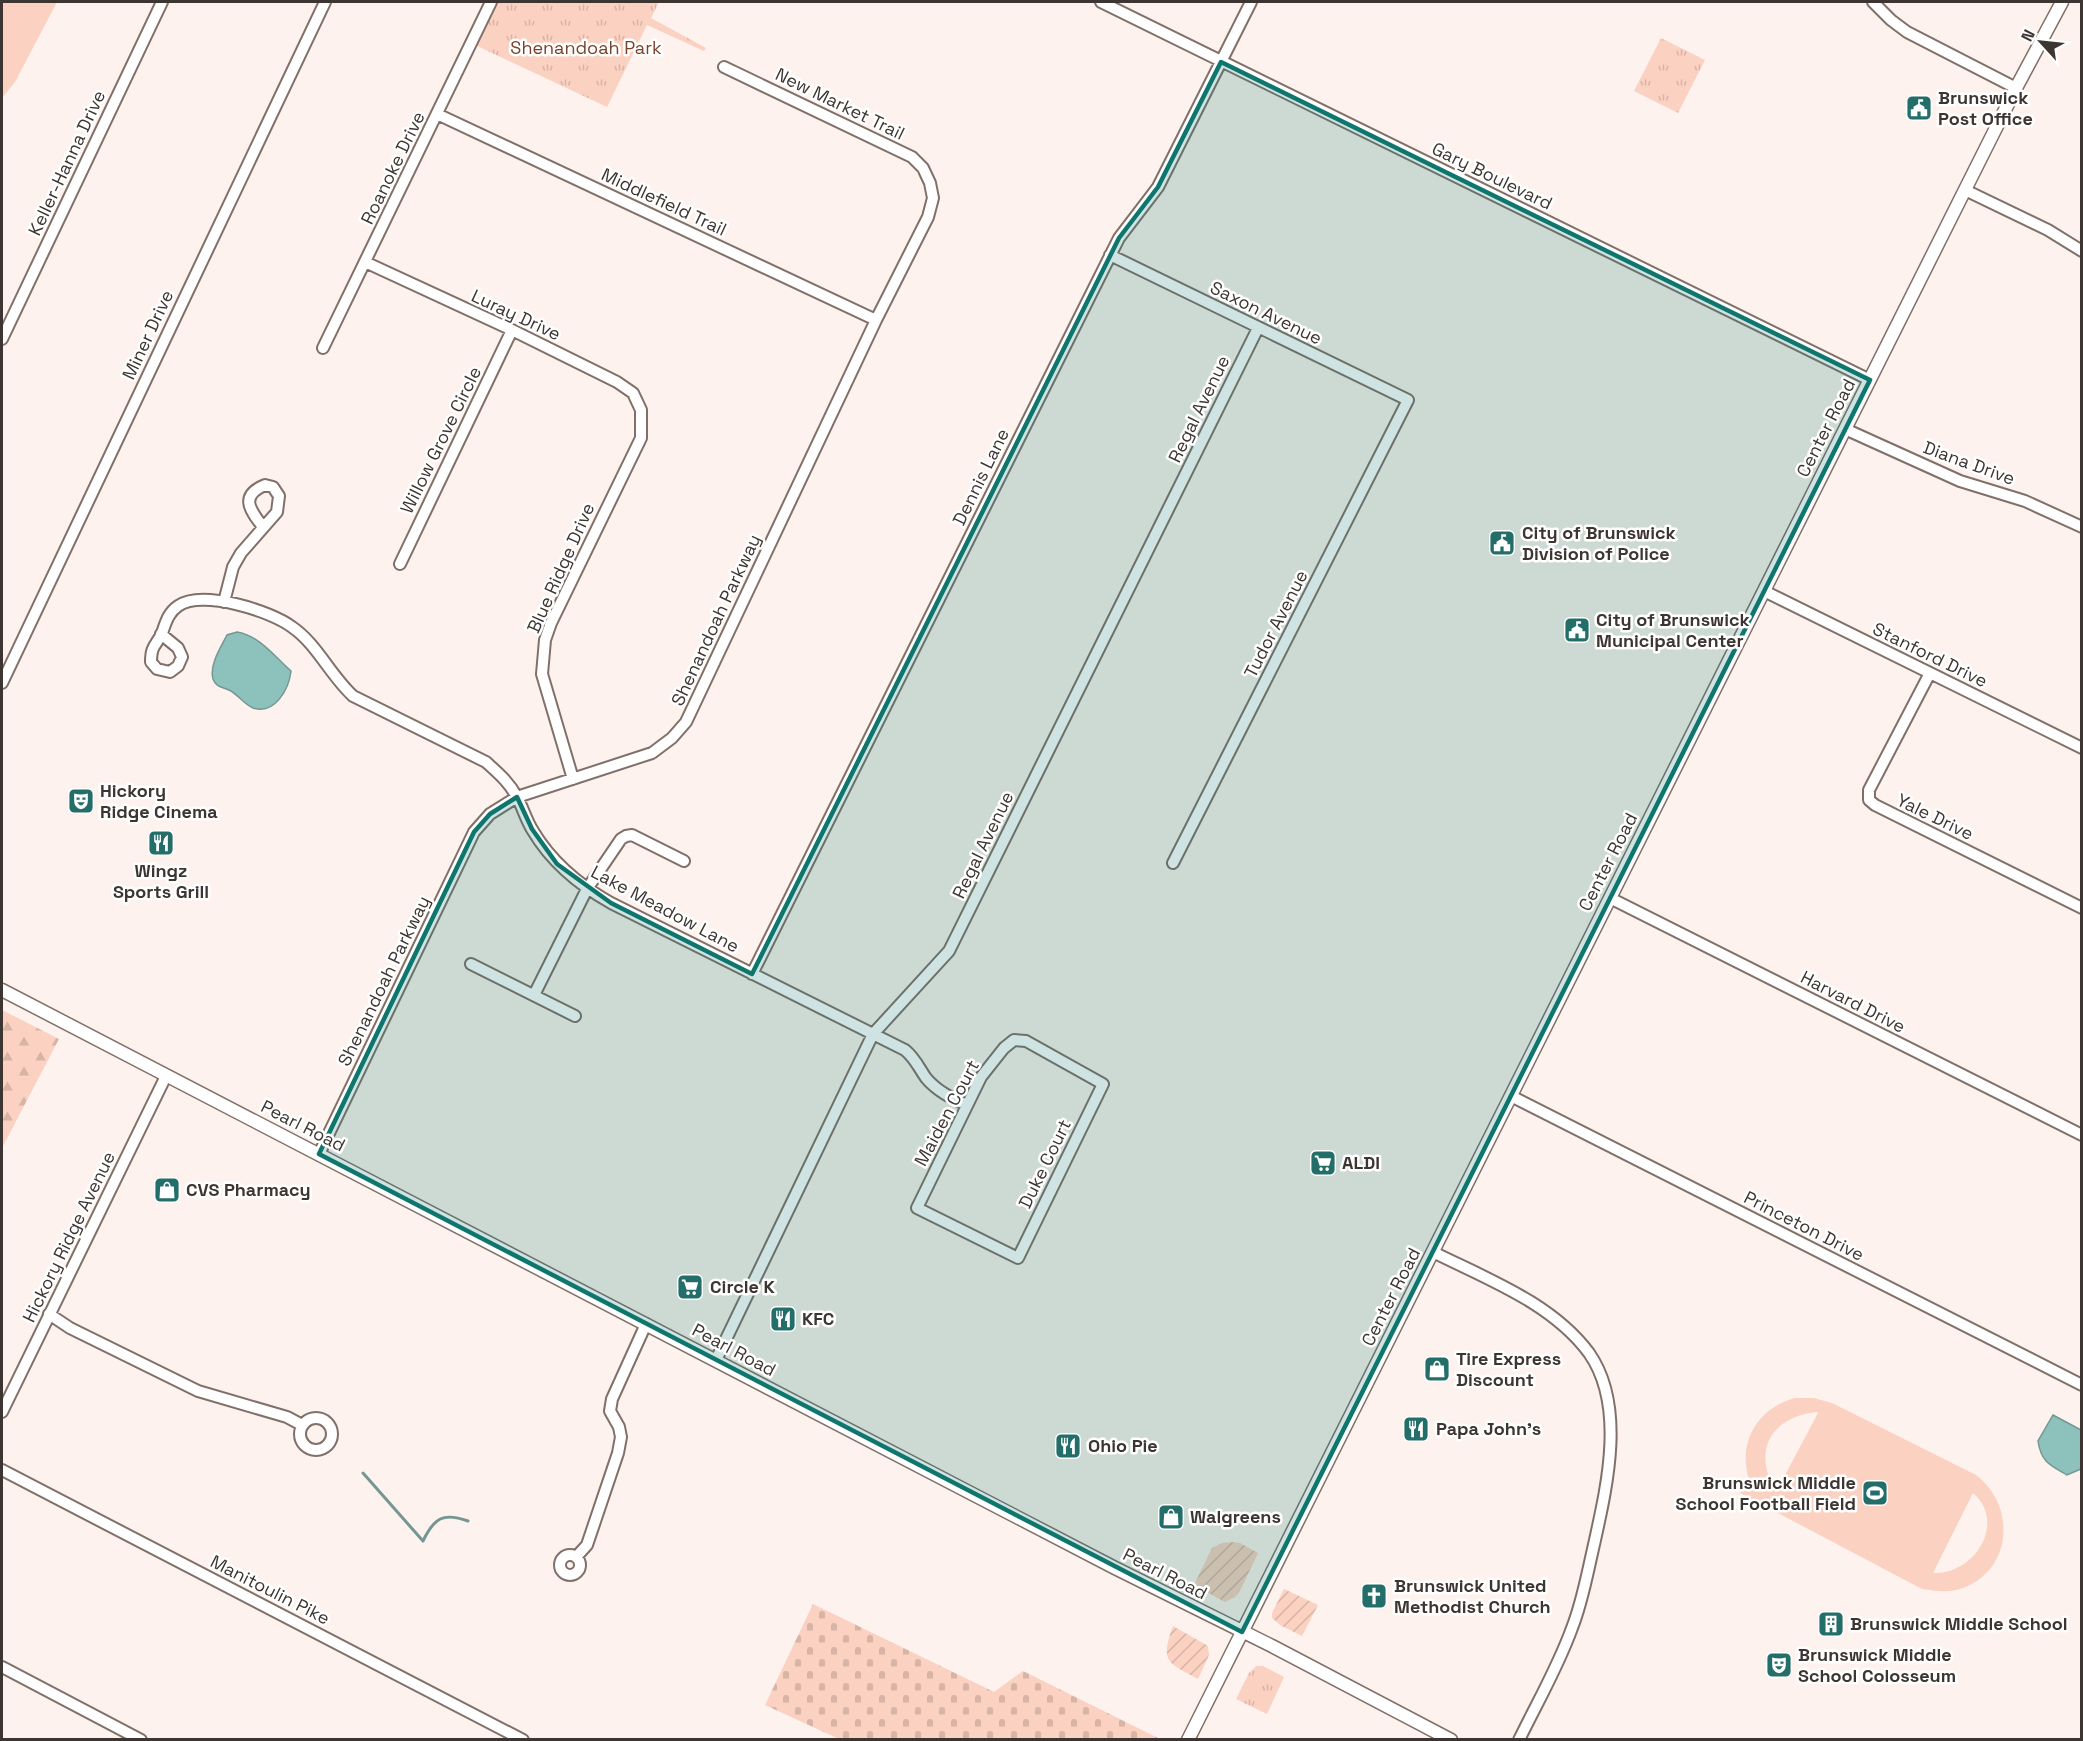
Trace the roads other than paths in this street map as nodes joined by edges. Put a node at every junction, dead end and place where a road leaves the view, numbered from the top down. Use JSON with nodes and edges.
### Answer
{"nodes":[{"id":1,"x":162,"y":2,"type":"edge"},
{"id":2,"x":325,"y":2,"type":"edge"},
{"id":3,"x":491,"y":2,"type":"edge"},
{"id":4,"x":1101,"y":2,"type":"edge"},
{"id":5,"x":1251,"y":2,"type":"edge"},
{"id":6,"x":1873,"y":2,"type":"edge"},
{"id":7,"x":2062,"y":2,"type":"edge"},
{"id":8,"x":1221,"y":62,"type":"junction"},
{"id":9,"x":724,"y":67,"type":"dead end"},
{"id":10,"x":2016,"y":88,"type":"junction"},
{"id":11,"x":437,"y":114,"type":"junction"},
{"id":12,"x":930,"y":183,"type":"joint"},
{"id":13,"x":1965,"y":190,"type":"junction"},
{"id":14,"x":2082,"y":251,"type":"edge"},
{"id":15,"x":1110,"y":255,"type":"junction"},
{"id":16,"x":365,"y":262,"type":"junction"},
{"id":17,"x":876,"y":320,"type":"junction"},
{"id":18,"x":1258,"y":328,"type":"junction"},
{"id":19,"x":512,"y":330,"type":"junction"},
{"id":20,"x":2,"y":339,"type":"edge"},
{"id":21,"x":323,"y":348,"type":"dead end"},
{"id":22,"x":1870,"y":380,"type":"junction"},
{"id":23,"x":1408,"y":400,"type":"joint"},
{"id":24,"x":641,"y":411,"type":"joint"},
{"id":25,"x":1845,"y":429,"type":"junction"},
{"id":26,"x":263,"y":527,"type":"dead end"},
{"id":27,"x":2082,"y":527,"type":"edge"},
{"id":28,"x":400,"y":564,"type":"dead end"},
{"id":29,"x":1764,"y":591,"type":"junction"},
{"id":30,"x":224,"y":602,"type":"junction"},
{"id":31,"x":161,"y":634,"type":"dead end"},
{"id":32,"x":1930,"y":673,"type":"junction"},
{"id":33,"x":2,"y":683,"type":"edge"},
{"id":34,"x":2082,"y":748,"type":"edge"},
{"id":35,"x":573,"y":779,"type":"junction"},
{"id":36,"x":517,"y":797,"type":"junction"},
{"id":37,"x":684,"y":861,"type":"dead end"},
{"id":38,"x":1173,"y":863,"type":"dead end"},
{"id":39,"x":587,"y":889,"type":"junction"},
{"id":40,"x":1611,"y":898,"type":"junction"},
{"id":41,"x":2082,"y":908,"type":"edge"},
{"id":42,"x":471,"y":964,"type":"dead end"},
{"id":43,"x":752,"y":974,"type":"junction"},
{"id":44,"x":2,"y":990,"type":"edge"},
{"id":45,"x":534,"y":995,"type":"junction"},
{"id":46,"x":575,"y":1016,"type":"dead end"},
{"id":47,"x":873,"y":1034,"type":"junction"},
{"id":48,"x":1014,"y":1040,"type":"joint"},
{"id":49,"x":166,"y":1076,"type":"junction"},
{"id":50,"x":1511,"y":1096,"type":"junction"},
{"id":51,"x":967,"y":1105,"type":"junction"},
{"id":52,"x":2082,"y":1135,"type":"edge"},
{"id":53,"x":319,"y":1154,"type":"junction"},
{"id":54,"x":917,"y":1208,"type":"joint"},
{"id":55,"x":1433,"y":1252,"type":"junction"},
{"id":56,"x":49,"y":1314,"type":"junction"},
{"id":57,"x":646,"y":1324,"type":"junction"},
{"id":58,"x":716,"y":1360,"type":"junction"},
{"id":59,"x":2082,"y":1385,"type":"edge"},
{"id":60,"x":2,"y":1412,"type":"edge"},
{"id":61,"x":302,"y":1425,"type":"dead end"},
{"id":62,"x":2,"y":1470,"type":"edge"},
{"id":63,"x":577,"y":1556,"type":"dead end"},
{"id":64,"x":1242,"y":1632,"type":"junction"},
{"id":65,"x":2,"y":1667,"type":"edge"},
{"id":66,"x":141,"y":1740,"type":"edge"},
{"id":67,"x":523,"y":1740,"type":"edge"},
{"id":68,"x":1188,"y":1740,"type":"edge"},
{"id":69,"x":1451,"y":1740,"type":"edge"},
{"id":70,"x":1519,"y":1740,"type":"edge"}],
"edges":[{"from":1,"to":20,"type":"street","name":"Keller-Hanna Drive"},
{"from":2,"to":33,"type":"street","name":"Miner Drive"},
{"from":3,"to":11,"type":"street","name":"Roanoke Drive"},
{"from":4,"to":8,"type":"street","name":"Gary Boulevard"},
{"from":5,"to":8,"type":"street","name":"Dennis Lane"},
{"from":6,"to":10,"type":"street"},
{"from":7,"to":10,"type":"main road","name":"Center Road"},
{"from":8,"to":15,"type":"street","name":"Dennis Lane"},
{"from":8,"to":22,"type":"street","name":"Gary Boulevard"},
{"from":9,"to":12,"type":"street","name":"New Market Trail"},
{"from":10,"to":13,"type":"main road","name":"Center Road"},
{"from":11,"to":16,"type":"street","name":"Roanoke Drive"},
{"from":11,"to":17,"type":"street","name":"Middlefield Trail"},
{"from":12,"to":17,"type":"street","name":"Shenandoah Parkway"},
{"from":13,"to":14,"type":"street"},
{"from":13,"to":22,"type":"main road","name":"Center Road"},
{"from":15,"to":18,"type":"street","name":"Saxon Avenue"},
{"from":15,"to":43,"type":"street","name":"Dennis Lane"},
{"from":16,"to":19,"type":"street","name":"Luray Drive"},
{"from":16,"to":21,"type":"street","name":"Roanoke Drive"},
{"from":17,"to":35,"type":"street","name":"Shenandoah Parkway"},
{"from":18,"to":23,"type":"street","name":"Saxon Avenue"},
{"from":18,"to":47,"type":"street","name":"Regal Avenue"},
{"from":19,"to":24,"type":"street","name":"Luray Drive"},
{"from":19,"to":28,"type":"street","name":"Willow Grove Circle"},
{"from":22,"to":25,"type":"main road","name":"Center Road"},
{"from":23,"to":38,"type":"street","name":"Tudor Avenue"},
{"from":24,"to":35,"type":"street","name":"Blue Ridge Drive"},
{"from":25,"to":27,"type":"street","name":"Diana Drive"},
{"from":25,"to":29,"type":"main road","name":"Center Road"},
{"from":26,"to":30,"type":"street"},
{"from":29,"to":32,"type":"street","name":"Stanford Drive"},
{"from":29,"to":40,"type":"main road","name":"Center Road"},
{"from":30,"to":31,"type":"street","name":"Lake Meadow Lane"},
{"from":30,"to":36,"type":"street","name":"Lake Meadow Lane"},
{"from":32,"to":34,"type":"street","name":"Stanford Drive"},
{"from":32,"to":41,"type":"street","name":"Yale Drive"},
{"from":35,"to":36,"type":"street","name":"Shenandoah Parkway"},
{"from":36,"to":39,"type":"street","name":"Lake Meadow Lane"},
{"from":36,"to":53,"type":"street","name":"Shenandoah Parkway"},
{"from":37,"to":39,"type":"street"},
{"from":39,"to":43,"type":"street","name":"Lake Meadow Lane"},
{"from":39,"to":45,"type":"street"},
{"from":40,"to":50,"type":"main road","name":"Center Road"},
{"from":40,"to":52,"type":"street","name":"Harvard Drive"},
{"from":42,"to":45,"type":"street"},
{"from":43,"to":47,"type":"street","name":"Lake Meadow Lane"},
{"from":44,"to":49,"type":"main road","name":"Pearl Road"},
{"from":45,"to":46,"type":"street"},
{"from":47,"to":51,"type":"street","name":"Lake Meadow Lane"},
{"from":47,"to":58,"type":"street","name":"Regal Avenue"},
{"from":48,"to":51,"type":"street","name":"Maiden Court"},
{"from":48,"to":54,"type":"street","name":"Duke Court"},
{"from":49,"to":53,"type":"main road","name":"Pearl Road"},
{"from":49,"to":56,"type":"street","name":"Hickory Ridge Avenue"},
{"from":50,"to":55,"type":"main road","name":"Center Road"},
{"from":50,"to":59,"type":"street","name":"Princeton Drive"},
{"from":51,"to":54,"type":"street","name":"Maiden Court"},
{"from":53,"to":57,"type":"main road","name":"Pearl Road"},
{"from":55,"to":64,"type":"main road","name":"Center Road"},
{"from":55,"to":70,"type":"street"},
{"from":56,"to":60,"type":"street","name":"Hickory Ridge Avenue"},
{"from":56,"to":61,"type":"street"},
{"from":57,"to":58,"type":"main road","name":"Pearl Road"},
{"from":57,"to":63,"type":"street"},
{"from":58,"to":64,"type":"main road","name":"Pearl Road"},
{"from":62,"to":67,"type":"street","name":"Manitoulin Pike"},
{"from":64,"to":68,"type":"main road","name":"Center Road"},
{"from":64,"to":69,"type":"main road","name":"Pearl Road"},
{"from":65,"to":66,"type":"street"}]}
